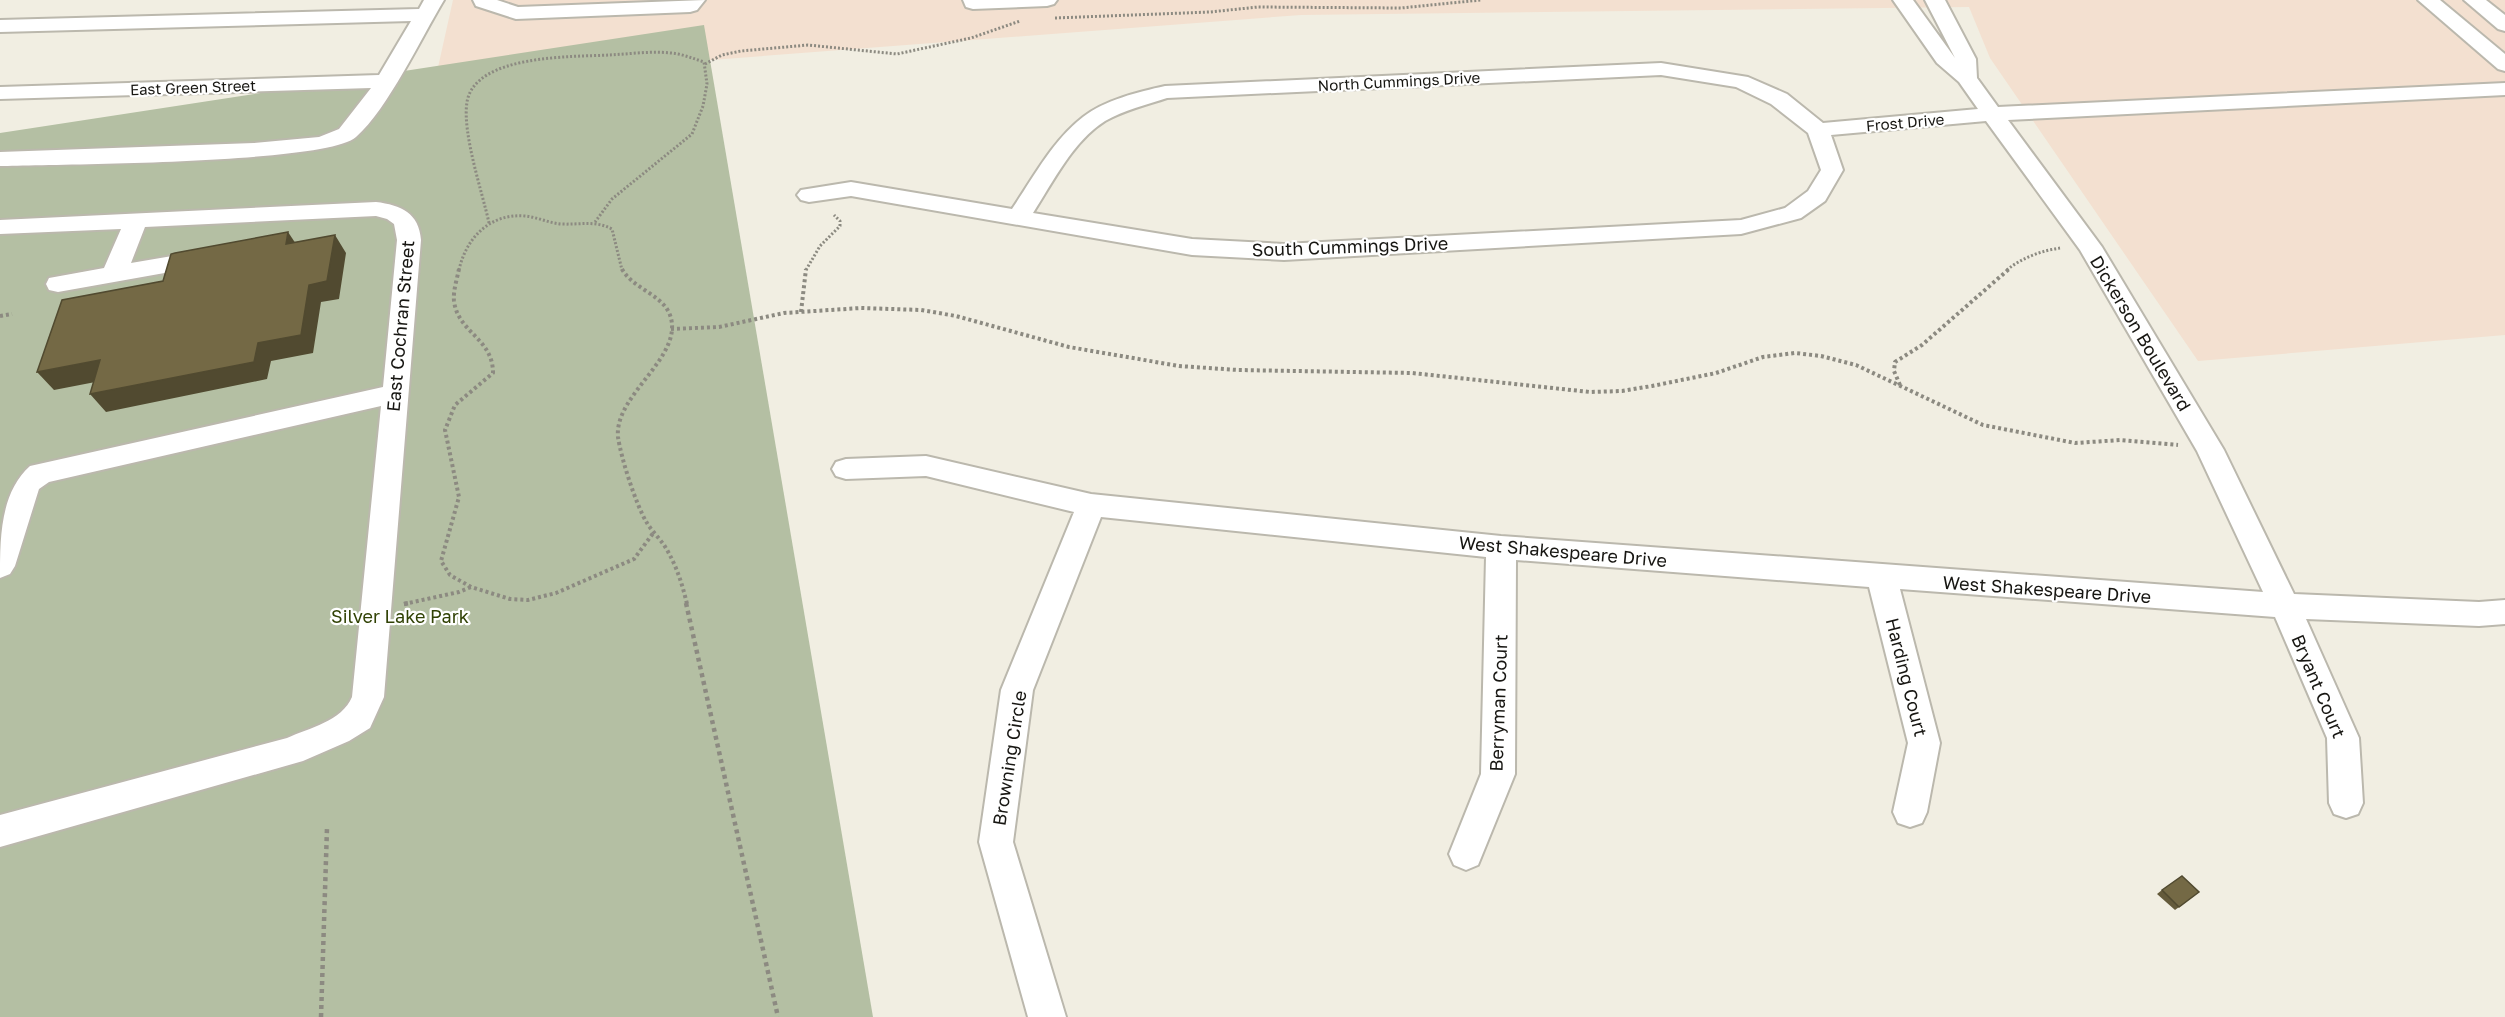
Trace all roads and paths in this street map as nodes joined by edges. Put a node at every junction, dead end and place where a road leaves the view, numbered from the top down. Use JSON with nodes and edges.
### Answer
{"nodes":[{"id":1,"x":483,"y":0,"type":"edge"},
{"id":2,"x":695,"y":0,"type":"edge"},
{"id":3,"x":973,"y":0,"type":"edge"},
{"id":4,"x":1481,"y":0,"type":"edge"},
{"id":5,"x":1904,"y":0,"type":"edge"},
{"id":6,"x":1935,"y":0,"type":"edge"},
{"id":7,"x":2428,"y":0,"type":"edge"},
{"id":8,"x":2474,"y":0,"type":"edge"},
{"id":9,"x":429,"y":7,"type":"edge"},
{"id":10,"x":1049,"y":9,"type":"edge"},
{"id":11,"x":1022,"y":20,"type":"dead end"},
{"id":12,"x":2505,"y":25,"type":"edge"},
{"id":13,"x":0,"y":26,"type":"edge"},
{"id":14,"x":705,"y":63,"type":"junction"},
{"id":15,"x":2505,"y":65,"type":"edge"},
{"id":16,"x":1966,"y":78,"type":"junction"},
{"id":17,"x":385,"y":81,"type":"junction"},
{"id":18,"x":2505,"y":89,"type":"edge"},
{"id":19,"x":0,"y":93,"type":"edge"},
{"id":20,"x":1991,"y":114,"type":"junction"},
{"id":21,"x":1818,"y":130,"type":"junction"},
{"id":22,"x":0,"y":159,"type":"edge"},
{"id":23,"x":809,"y":195,"type":"dead end"},
{"id":24,"x":834,"y":215,"type":"dead end"},
{"id":25,"x":1018,"y":217,"type":"junction"},
{"id":26,"x":136,"y":220,"type":"junction"},
{"id":27,"x":595,"y":222,"type":"junction"},
{"id":28,"x":489,"y":223,"type":"junction"},
{"id":29,"x":0,"y":226,"type":"edge"},
{"id":30,"x":2061,"y":248,"type":"dead end"},
{"id":31,"x":178,"y":262,"type":"edge"},
{"id":32,"x":114,"y":274,"type":"junction"},
{"id":33,"x":58,"y":284,"type":"dead end"},
{"id":34,"x":801,"y":312,"type":"junction"},
{"id":35,"x":12,"y":314,"type":"dead end"},
{"id":36,"x":0,"y":316,"type":"edge"},
{"id":37,"x":671,"y":329,"type":"junction"},
{"id":38,"x":1900,"y":386,"type":"junction"},
{"id":39,"x":394,"y":394,"type":"junction"},
{"id":40,"x":2178,"y":445,"type":"dead end"},
{"id":41,"x":846,"y":470,"type":"dead end"},
{"id":42,"x":1091,"y":505,"type":"junction"},
{"id":43,"x":654,"y":532,"type":"junction"},
{"id":44,"x":1501,"y":547,"type":"junction"},
{"id":45,"x":0,"y":566,"type":"edge"},
{"id":46,"x":1882,"y":577,"type":"junction"},
{"id":47,"x":471,"y":587,"type":"junction"},
{"id":48,"x":2285,"y":606,"type":"junction"},
{"id":49,"x":377,"y":612,"type":"junction"},
{"id":50,"x":2505,"y":612,"type":"edge"},
{"id":51,"x":2346,"y":803,"type":"dead end"},
{"id":52,"x":1910,"y":812,"type":"dead end"},
{"id":53,"x":327,"y":828,"type":"dead end"},
{"id":54,"x":0,"y":831,"type":"edge"},
{"id":55,"x":1466,"y":854,"type":"dead end"},
{"id":56,"x":321,"y":1017,"type":"edge"},
{"id":57,"x":778,"y":1017,"type":"edge"},
{"id":58,"x":1047,"y":1017,"type":"edge"}],
"edges":[{"from":1,"to":2,"type":"street"},
{"from":3,"to":10,"type":"street"},
{"from":4,"to":10,"type":"path"},
{"from":5,"to":16,"type":"street","name":"Dickerson Boulevard"},
{"from":6,"to":16,"type":"street","name":"Dickerson Boulevard"},
{"from":7,"to":15,"type":"street"},
{"from":8,"to":12,"type":"street"},
{"from":9,"to":13,"type":"street"},
{"from":9,"to":17,"type":"street"},
{"from":11,"to":14,"type":"path"},
{"from":14,"to":27,"type":"path"},
{"from":14,"to":28,"type":"path"},
{"from":16,"to":20,"type":"street","name":"Dickerson Boulevard"},
{"from":17,"to":19,"type":"street","name":"East Green Street"},
{"from":17,"to":22,"type":"street"},
{"from":18,"to":20,"type":"street","name":"Frost Drive"},
{"from":20,"to":21,"type":"street","name":"Frost Drive"},
{"from":20,"to":48,"type":"street","name":"Dickerson Boulevard"},
{"from":21,"to":25,"type":"street","name":"North Cummings Drive"},
{"from":21,"to":25,"type":"street","name":"South Cummings Drive"},
{"from":23,"to":25,"type":"street","name":"South Cummings Drive"},
{"from":24,"to":34,"type":"path"},
{"from":26,"to":29,"type":"street","name":"East Cochran Street"},
{"from":26,"to":32,"type":"street"},
{"from":26,"to":39,"type":"street","name":"East Cochran Street"},
{"from":27,"to":28,"type":"path"},
{"from":27,"to":37,"type":"path"},
{"from":28,"to":47,"type":"path"},
{"from":30,"to":38,"type":"path"},
{"from":31,"to":32,"type":"street"},
{"from":32,"to":33,"type":"street"},
{"from":34,"to":37,"type":"path"},
{"from":34,"to":38,"type":"path"},
{"from":35,"to":36,"type":"path"},
{"from":37,"to":43,"type":"path"},
{"from":38,"to":40,"type":"path"},
{"from":39,"to":45,"type":"street"},
{"from":39,"to":49,"type":"street","name":"East Cochran Street"},
{"from":41,"to":42,"type":"street","name":"West Shakespeare Drive"},
{"from":42,"to":44,"type":"street","name":"West Shakespeare Drive"},
{"from":42,"to":58,"type":"street","name":"Browning Circle"},
{"from":43,"to":47,"type":"path"},
{"from":43,"to":57,"type":"path"},
{"from":44,"to":46,"type":"street","name":"West Shakespeare Drive"},
{"from":44,"to":55,"type":"street","name":"Berryman Court"},
{"from":46,"to":48,"type":"street","name":"West Shakespeare Drive"},
{"from":46,"to":52,"type":"street","name":"Harding Court"},
{"from":47,"to":49,"type":"path"},
{"from":48,"to":50,"type":"street","name":"West Shakespeare Drive"},
{"from":48,"to":51,"type":"street","name":"Bryant Court"},
{"from":49,"to":54,"type":"street","name":"East Cochran Street"},
{"from":53,"to":56,"type":"path"}]}
